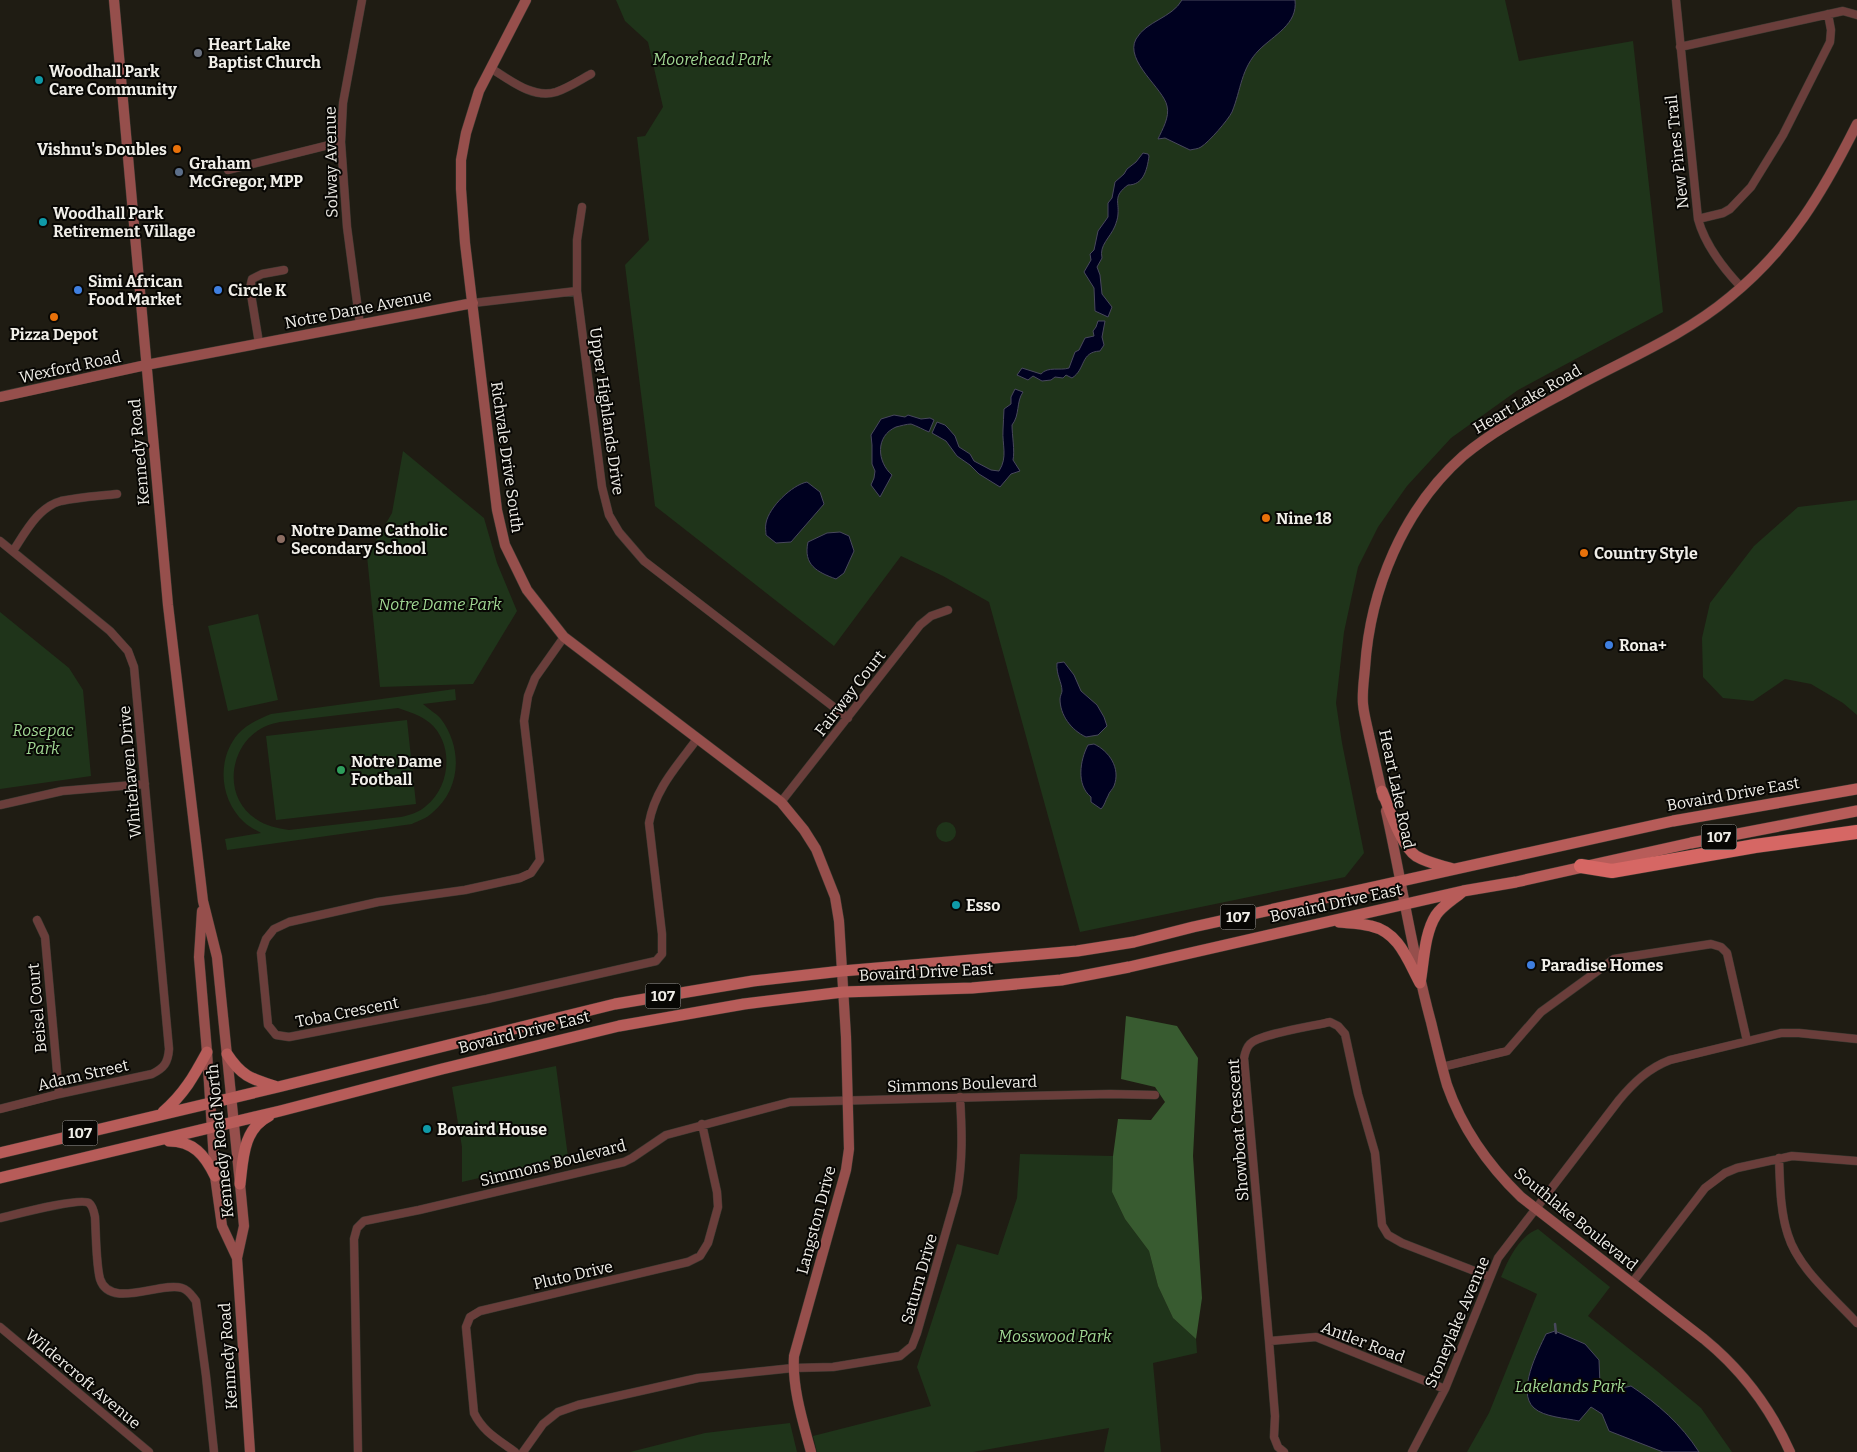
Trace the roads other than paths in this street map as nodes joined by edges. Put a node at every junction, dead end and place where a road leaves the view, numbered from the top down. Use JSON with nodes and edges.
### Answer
{"nodes":[{"id":1,"x":114,"y":0,"type":"edge"},
{"id":2,"x":362,"y":0,"type":"edge"},
{"id":3,"x":526,"y":0,"type":"edge"},
{"id":4,"x":1676,"y":0,"type":"edge"},
{"id":5,"x":1828,"y":14,"type":"junction"},
{"id":6,"x":1857,"y":15,"type":"edge"},
{"id":7,"x":1680,"y":47,"type":"junction"},
{"id":8,"x":492,"y":69,"type":"junction"},
{"id":9,"x":591,"y":74,"type":"dead end"},
{"id":10,"x":1857,"y":124,"type":"edge"},
{"id":11,"x":341,"y":142,"type":"junction"},
{"id":12,"x":228,"y":170,"type":"dead end"},
{"id":13,"x":582,"y":207,"type":"dead end"},
{"id":14,"x":1698,"y":219,"type":"junction"},
{"id":15,"x":284,"y":270,"type":"dead end"},
{"id":16,"x":1741,"y":288,"type":"junction"},
{"id":17,"x":577,"y":291,"type":"junction"},
{"id":18,"x":473,"y":303,"type":"junction"},
{"id":19,"x":360,"y":324,"type":"junction"},
{"id":20,"x":259,"y":343,"type":"junction"},
{"id":21,"x":146,"y":365,"type":"junction"},
{"id":22,"x":0,"y":398,"type":"edge"},
{"id":23,"x":117,"y":494,"type":"dead end"},
{"id":24,"x":0,"y":540,"type":"edge"},
{"id":25,"x":13,"y":551,"type":"junction"},
{"id":26,"x":948,"y":610,"type":"dead end"},
{"id":27,"x":564,"y":638,"type":"junction"},
{"id":28,"x":848,"y":718,"type":"junction"},
{"id":29,"x":697,"y":739,"type":"junction"},
{"id":30,"x":145,"y":784,"type":"junction"},
{"id":31,"x":1857,"y":789,"type":"edge"},
{"id":32,"x":1382,"y":791,"type":"junction"},
{"id":33,"x":781,"y":802,"type":"junction"},
{"id":34,"x":0,"y":805,"type":"edge"},
{"id":35,"x":1857,"y":811,"type":"edge"},
{"id":36,"x":1857,"y":832,"type":"edge"},
{"id":37,"x":1581,"y":866,"type":"junction"},
{"id":38,"x":1455,"y":869,"type":"junction"},
{"id":39,"x":1400,"y":881,"type":"junction"},
{"id":40,"x":1463,"y":891,"type":"junction"},
{"id":41,"x":203,"y":901,"type":"junction"},
{"id":42,"x":1404,"y":904,"type":"junction"},
{"id":43,"x":37,"y":920,"type":"dead end"},
{"id":44,"x":1330,"y":921,"type":"junction"},
{"id":45,"x":842,"y":971,"type":"junction"},
{"id":46,"x":1420,"y":984,"type":"junction"},
{"id":47,"x":843,"y":992,"type":"junction"},
{"id":48,"x":1857,"y":1039,"type":"edge"},
{"id":49,"x":1747,"y":1041,"type":"junction"},
{"id":50,"x":207,"y":1052,"type":"junction"},
{"id":51,"x":227,"y":1054,"type":"junction"},
{"id":52,"x":168,"y":1062,"type":"joint"},
{"id":53,"x":1442,"y":1067,"type":"junction"},
{"id":54,"x":278,"y":1087,"type":"junction"},
{"id":55,"x":59,"y":1094,"type":"junction"},
{"id":56,"x":1155,"y":1096,"type":"dead end"},
{"id":57,"x":960,"y":1097,"type":"junction"},
{"id":58,"x":231,"y":1098,"type":"junction"},
{"id":59,"x":848,"y":1102,"type":"junction"},
{"id":60,"x":210,"y":1103,"type":"junction"},
{"id":61,"x":0,"y":1109,"type":"edge"},
{"id":62,"x":280,"y":1111,"type":"junction"},
{"id":63,"x":161,"y":1114,"type":"junction"},
{"id":64,"x":234,"y":1122,"type":"junction"},
{"id":65,"x":702,"y":1124,"type":"junction"},
{"id":66,"x":212,"y":1127,"type":"junction"},
{"id":67,"x":152,"y":1142,"type":"junction"},
{"id":68,"x":0,"y":1153,"type":"edge"},
{"id":69,"x":1779,"y":1158,"type":"junction"},
{"id":70,"x":1857,"y":1161,"type":"edge"},
{"id":71,"x":215,"y":1176,"type":"junction"},
{"id":72,"x":0,"y":1178,"type":"edge"},
{"id":73,"x":240,"y":1184,"type":"junction"},
{"id":74,"x":1536,"y":1209,"type":"junction"},
{"id":75,"x":0,"y":1218,"type":"edge"},
{"id":76,"x":237,"y":1258,"type":"junction"},
{"id":77,"x":1490,"y":1277,"type":"junction"},
{"id":78,"x":1632,"y":1283,"type":"junction"},
{"id":79,"x":1857,"y":1323,"type":"edge"},
{"id":80,"x":0,"y":1327,"type":"edge"},
{"id":81,"x":1269,"y":1341,"type":"junction"},
{"id":82,"x":793,"y":1368,"type":"junction"},
{"id":83,"x":1445,"y":1389,"type":"junction"},
{"id":84,"x":149,"y":1452,"type":"edge"},
{"id":85,"x":214,"y":1452,"type":"edge"},
{"id":86,"x":250,"y":1452,"type":"edge"},
{"id":87,"x":358,"y":1452,"type":"edge"},
{"id":88,"x":515,"y":1452,"type":"edge"},
{"id":89,"x":523,"y":1452,"type":"edge"},
{"id":90,"x":811,"y":1452,"type":"edge"},
{"id":91,"x":1284,"y":1452,"type":"edge"},
{"id":92,"x":1412,"y":1452,"type":"edge"},
{"id":93,"x":1790,"y":1452,"type":"edge"}],
"edges":[{"from":1,"to":21,"type":"street","name":"Kennedy Road"},
{"from":2,"to":11,"type":"street","name":"Solway Avenue"},
{"from":3,"to":8,"type":"street","name":"Richvale Drive South"},
{"from":4,"to":7,"type":"street","name":"New Pines Trail"},
{"from":5,"to":6,"type":"street"},
{"from":5,"to":7,"type":"street"},
{"from":5,"to":14,"type":"street"},
{"from":7,"to":14,"type":"street","name":"New Pines Trail"},
{"from":8,"to":9,"type":"street"},
{"from":8,"to":18,"type":"street","name":"Richvale Drive South"},
{"from":10,"to":16,"type":"street","name":"Heart Lake Road"},
{"from":11,"to":12,"type":"street"},
{"from":11,"to":19,"type":"street","name":"Solway Avenue"},
{"from":13,"to":17,"type":"street","name":"Upper Highlands Drive"},
{"from":14,"to":16,"type":"street","name":"New Pines Trail"},
{"from":15,"to":20,"type":"street"},
{"from":16,"to":32,"type":"street","name":"Heart Lake Road"},
{"from":17,"to":18,"type":"street","name":"Notre Dame Avenue"},
{"from":17,"to":28,"type":"street","name":"Upper Highlands Drive"},
{"from":18,"to":19,"type":"street","name":"Notre Dame Avenue"},
{"from":18,"to":27,"type":"street","name":"Richvale Drive South"},
{"from":19,"to":20,"type":"street","name":"Notre Dame Avenue"},
{"from":20,"to":21,"type":"street","name":"Notre Dame Avenue"},
{"from":21,"to":22,"type":"street","name":"Wexford Road"},
{"from":21,"to":41,"type":"street","name":"Kennedy Road"},
{"from":23,"to":25,"type":"street"},
{"from":24,"to":25,"type":"street","name":"Whitehaven Drive"},
{"from":25,"to":30,"type":"street","name":"Whitehaven Drive"},
{"from":26,"to":28,"type":"street","name":"Fairway Court"},
{"from":27,"to":29,"type":"street","name":"Richvale Drive South"},
{"from":27,"to":29,"type":"street","name":"Toba Crescent"},
{"from":28,"to":33,"type":"street","name":"Fairway Court"},
{"from":29,"to":33,"type":"street","name":"Richvale Drive South"},
{"from":30,"to":34,"type":"street"},
{"from":30,"to":52,"type":"street","name":"Whitehaven Drive"},
{"from":31,"to":38,"type":"main road","name":"Bovaird Drive East","number":"107"},
{"from":32,"to":38,"type":"main road"},
{"from":32,"to":39,"type":"street","name":"Heart Lake Road"},
{"from":33,"to":45,"type":"street","name":"Richvale Drive South"},
{"from":35,"to":37,"type":"main road","name":"Bovaird Drive East","number":"107"},
{"from":36,"to":37,"type":"highway"},
{"from":37,"to":40,"type":"main road","name":"Bovaird Drive East","number":"107"},
{"from":38,"to":39,"type":"main road","name":"Bovaird Drive East","number":"107"},
{"from":39,"to":42,"type":"street","name":"Heart Lake Road"},
{"from":39,"to":45,"type":"main road","name":"Bovaird Drive East","number":"107"},
{"from":40,"to":42,"type":"main road","name":"Bovaird Drive East","number":"107"},
{"from":40,"to":46,"type":"main road"},
{"from":41,"to":50,"type":"street","name":"Kennedy Road North"},
{"from":41,"to":51,"type":"street","name":"Kennedy Road North"},
{"from":42,"to":44,"type":"main road","name":"Bovaird Drive East","number":"107"},
{"from":42,"to":46,"type":"street","name":"Southlake Boulevard"},
{"from":43,"to":55,"type":"street","name":"Beisel Court"},
{"from":44,"to":46,"type":"main road"},
{"from":44,"to":47,"type":"main road","name":"Bovaird Drive East","number":"107"},
{"from":45,"to":47,"type":"street","name":"Richvale Drive South"},
{"from":45,"to":54,"type":"main road","name":"Bovaird Drive East","number":"107"},
{"from":46,"to":53,"type":"street","name":"Southlake Boulevard"},
{"from":47,"to":59,"type":"street","name":"Langston Drive"},
{"from":47,"to":62,"type":"main road","name":"Bovaird Drive East","number":"107"},
{"from":48,"to":49,"type":"street","name":"Stoneylake Avenue"},
{"from":49,"to":53,"type":"street"},
{"from":49,"to":74,"type":"street","name":"Stoneylake Avenue"},
{"from":50,"to":60,"type":"street","name":"Kennedy Road North"},
{"from":50,"to":63,"type":"main road"},
{"from":51,"to":54,"type":"main road"},
{"from":51,"to":58,"type":"street","name":"Kennedy Road North"},
{"from":52,"to":55,"type":"street","name":"Adam Street"},
{"from":53,"to":74,"type":"street","name":"Southlake Boulevard"},
{"from":54,"to":58,"type":"main road","name":"Bovaird Drive East","number":"107"},
{"from":55,"to":61,"type":"street","name":"Adam Street"},
{"from":56,"to":57,"type":"street","name":"Simmons Boulevard"},
{"from":57,"to":59,"type":"street","name":"Simmons Boulevard"},
{"from":57,"to":82,"type":"street","name":"Saturn Drive"},
{"from":58,"to":60,"type":"main road","name":"Bovaird Drive East","number":"107"},
{"from":58,"to":64,"type":"street","name":"Kennedy Road North"},
{"from":59,"to":65,"type":"street","name":"Simmons Boulevard"},
{"from":59,"to":82,"type":"street","name":"Langston Drive"},
{"from":60,"to":63,"type":"main road","name":"Bovaird Drive East","number":"107"},
{"from":60,"to":66,"type":"street","name":"Kennedy Road North"},
{"from":62,"to":64,"type":"main road","name":"Bovaird Drive East","number":"107"},
{"from":62,"to":73,"type":"main road"},
{"from":63,"to":68,"type":"main road","name":"Bovaird Drive East","number":"107"},
{"from":64,"to":66,"type":"main road","name":"Bovaird Drive East","number":"107"},
{"from":64,"to":73,"type":"street","name":"Kennedy Road North"},
{"from":65,"to":87,"type":"street","name":"Simmons Boulevard"},
{"from":65,"to":88,"type":"street","name":"Pluto Drive"},
{"from":66,"to":67,"type":"main road","name":"Bovaird Drive East","number":"107"},
{"from":66,"to":71,"type":"street","name":"Kennedy Road North"},
{"from":67,"to":71,"type":"main road"},
{"from":67,"to":72,"type":"main road","name":"Bovaird Drive East","number":"107"},
{"from":69,"to":70,"type":"street"},
{"from":69,"to":78,"type":"street"},
{"from":69,"to":79,"type":"street"},
{"from":71,"to":76,"type":"street","name":"Kennedy Road North"},
{"from":73,"to":76,"type":"street","name":"Kennedy Road North"},
{"from":74,"to":77,"type":"street","name":"Stoneylake Avenue"},
{"from":74,"to":78,"type":"street","name":"Southlake Boulevard"},
{"from":75,"to":85,"type":"street"},
{"from":76,"to":86,"type":"street","name":"Kennedy Road"},
{"from":77,"to":81,"type":"street","name":"Showboat Crescent"},
{"from":77,"to":83,"type":"street","name":"Stoneylake Avenue"},
{"from":78,"to":93,"type":"street","name":"Southlake Boulevard"},
{"from":80,"to":84,"type":"street","name":"Wildercroft Avenue"},
{"from":81,"to":83,"type":"street","name":"Antler Road"},
{"from":81,"to":91,"type":"street","name":"Showboat Crescent"},
{"from":82,"to":89,"type":"street"},
{"from":82,"to":90,"type":"street","name":"Langston Drive"},
{"from":83,"to":92,"type":"street","name":"Stoneylake Avenue"}]}
